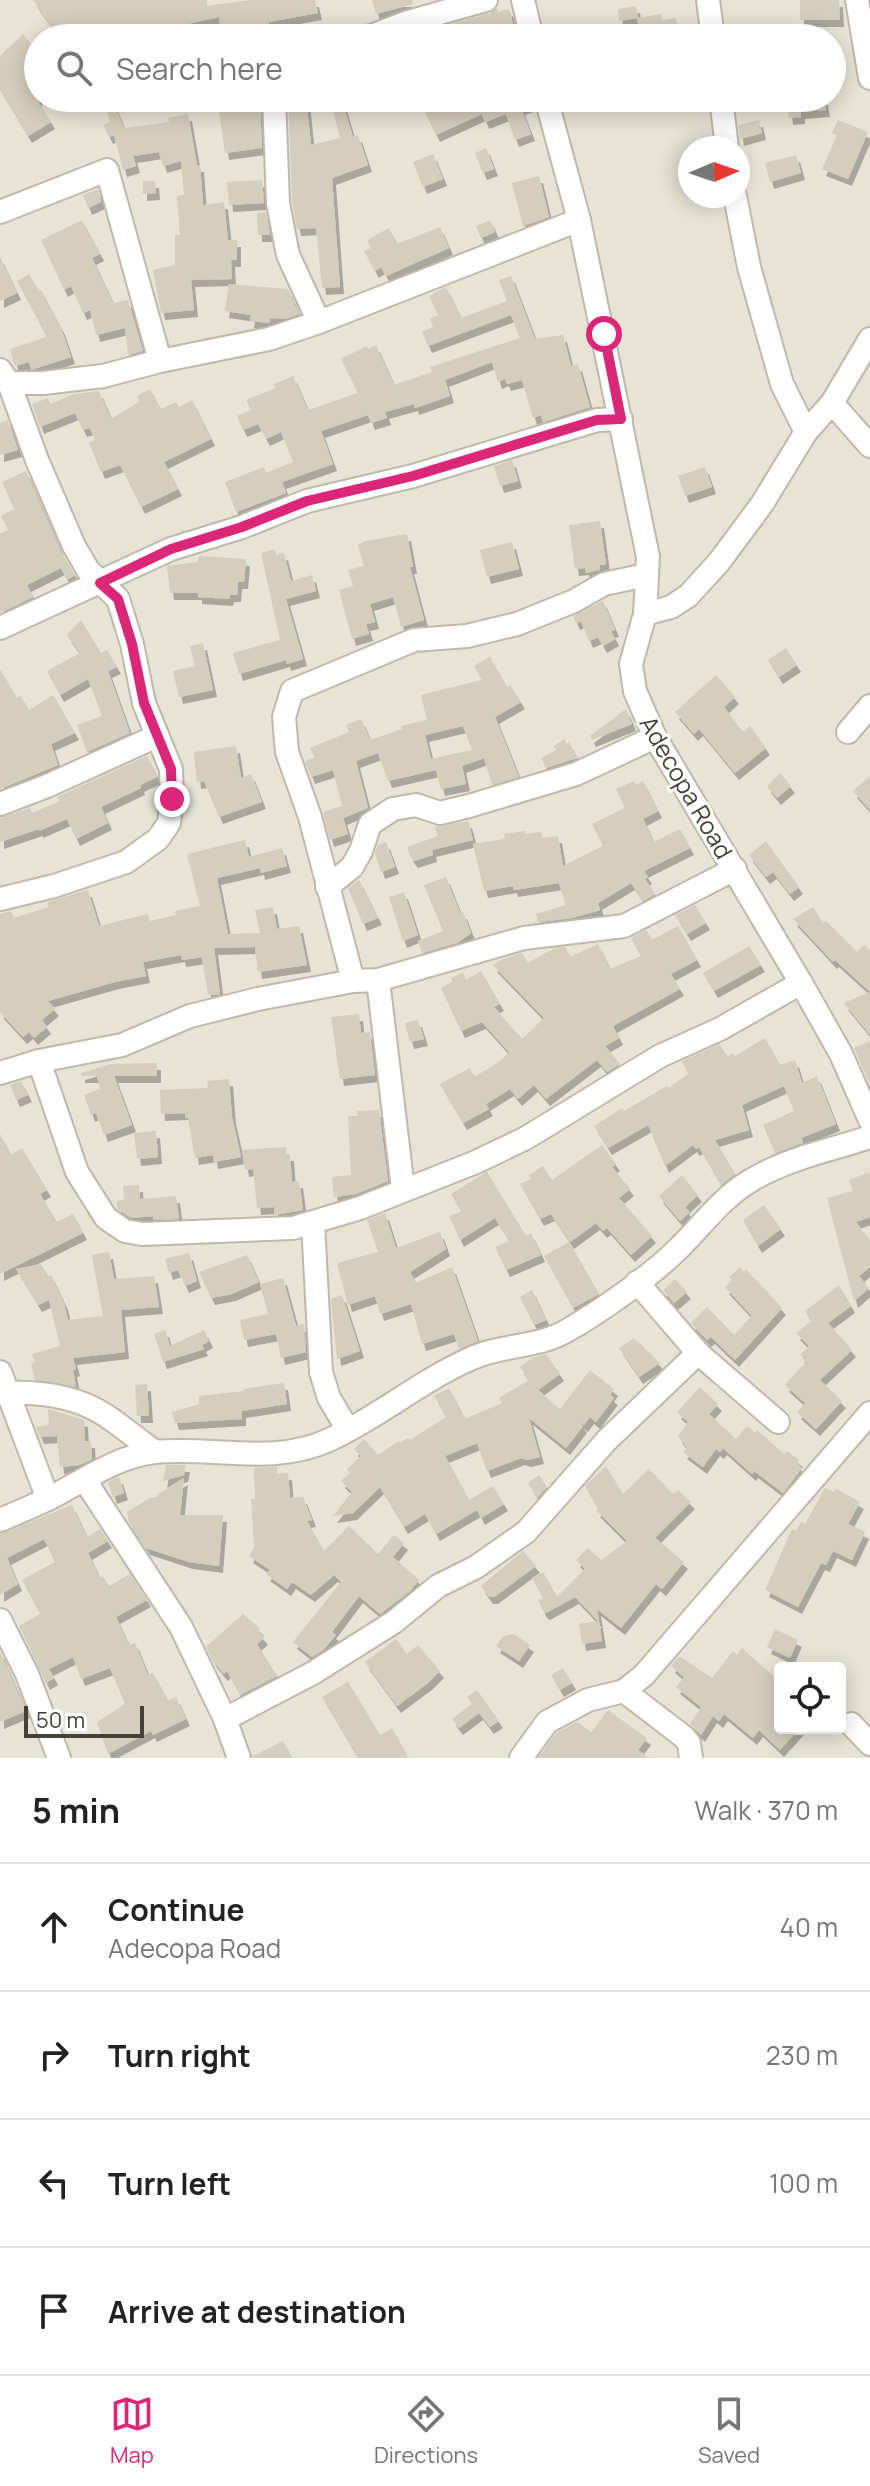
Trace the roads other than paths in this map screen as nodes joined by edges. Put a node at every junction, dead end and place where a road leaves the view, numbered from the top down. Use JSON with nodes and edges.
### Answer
{"nodes":[{"id":1,"x":486,"y":0,"type":"edge"},
{"id":2,"x":523,"y":0,"type":"edge"},
{"id":3,"x":708,"y":0,"type":"edge"},
{"id":4,"x":857,"y":0,"type":"edge"},
{"id":5,"x":403,"y":24,"type":"edge"},
{"id":6,"x":529,"y":24,"type":"edge"},
{"id":7,"x":711,"y":24,"type":"edge"},
{"id":8,"x":870,"y":78,"type":"edge"},
{"id":9,"x":275,"y":112,"type":"edge"},
{"id":10,"x":550,"y":112,"type":"edge"},
{"id":11,"x":723,"y":112,"type":"edge"},
{"id":12,"x":726,"y":136,"type":"edge"},
{"id":13,"x":737,"y":208,"type":"edge"},
{"id":14,"x":0,"y":212,"type":"edge"},
{"id":15,"x":579,"y":220,"type":"junction"},
{"id":16,"x":319,"y":322,"type":"junction"},
{"id":17,"x":870,"y":339,"type":"edge"},
{"id":18,"x":160,"y":361,"type":"junction"},
{"id":19,"x":4,"y":376,"type":"edge"},
{"id":20,"x":832,"y":403,"type":"junction"},
{"id":21,"x":621,"y":419,"type":"junction"},
{"id":22,"x":806,"y":432,"type":"junction"},
{"id":23,"x":870,"y":446,"type":"edge"},
{"id":24,"x":646,"y":575,"type":"junction"},
{"id":25,"x":100,"y":583,"type":"junction"},
{"id":26,"x":645,"y":614,"type":"junction"},
{"id":27,"x":0,"y":628,"type":"edge"},
{"id":28,"x":870,"y":706,"type":"edge"},
{"id":29,"x":848,"y":732,"type":"dead end"},
{"id":30,"x":157,"y":736,"type":"junction"},
{"id":31,"x":655,"y":737,"type":"junction"},
{"id":32,"x":0,"y":804,"type":"edge"},
{"id":33,"x":735,"y":869,"type":"junction"},
{"id":34,"x":327,"y":887,"type":"junction"},
{"id":35,"x":0,"y":899,"type":"edge"},
{"id":36,"x":378,"y":980,"type":"junction"},
{"id":37,"x":353,"y":981,"type":"junction"},
{"id":38,"x":801,"y":983,"type":"junction"},
{"id":39,"x":39,"y":1061,"type":"junction"},
{"id":40,"x":0,"y":1073,"type":"edge"},
{"id":41,"x":870,"y":1120,"type":"edge"},
{"id":42,"x":870,"y":1137,"type":"edge"},
{"id":43,"x":403,"y":1189,"type":"junction"},
{"id":44,"x":313,"y":1223,"type":"junction"},
{"id":45,"x":637,"y":1282,"type":"junction"},
{"id":46,"x":698,"y":1353,"type":"junction"},
{"id":47,"x":0,"y":1372,"type":"edge"},
{"id":48,"x":9,"y":1393,"type":"junction"},
{"id":49,"x":870,"y":1413,"type":"edge"},
{"id":50,"x":778,"y":1422,"type":"dead end"},
{"id":51,"x":348,"y":1430,"type":"junction"},
{"id":52,"x":155,"y":1452,"type":"junction"},
{"id":53,"x":84,"y":1479,"type":"junction"},
{"id":54,"x":48,"y":1499,"type":"junction"},
{"id":55,"x":0,"y":1520,"type":"edge"},
{"id":56,"x":0,"y":1620,"type":"edge"},
{"id":57,"x":624,"y":1691,"type":"junction"},
{"id":58,"x":225,"y":1719,"type":"junction"},
{"id":59,"x":851,"y":1724,"type":"dead end"},
{"id":60,"x":870,"y":1744,"type":"edge"},
{"id":61,"x":52,"y":1755,"type":"edge"},
{"id":62,"x":239,"y":1758,"type":"edge"},
{"id":63,"x":521,"y":1758,"type":"edge"},
{"id":64,"x":691,"y":1758,"type":"edge"}],
"edges":[{"from":1,"to":5,"type":"street"},
{"from":2,"to":6,"type":"street"},
{"from":3,"to":7,"type":"street"},
{"from":4,"to":8,"type":"street"},
{"from":9,"to":16,"type":"street"},
{"from":10,"to":15,"type":"street","name":"Adecopa Road"},
{"from":11,"to":12,"type":"street"},
{"from":13,"to":22,"type":"street"},
{"from":14,"to":18,"type":"street"},
{"from":15,"to":16,"type":"street"},
{"from":15,"to":21,"type":"street","name":"Adecopa Road"},
{"from":16,"to":18,"type":"street"},
{"from":17,"to":20,"type":"street"},
{"from":18,"to":19,"type":"street"},
{"from":19,"to":25,"type":"street"},
{"from":20,"to":22,"type":"street"},
{"from":20,"to":23,"type":"street"},
{"from":21,"to":24,"type":"street","name":"Adecopa Road"},
{"from":21,"to":25,"type":"street"},
{"from":22,"to":26,"type":"street"},
{"from":24,"to":26,"type":"street","name":"Adecopa Road"},
{"from":24,"to":34,"type":"street"},
{"from":25,"to":27,"type":"street"},
{"from":25,"to":30,"type":"street"},
{"from":26,"to":31,"type":"street","name":"Adecopa Road"},
{"from":28,"to":29,"type":"street"},
{"from":30,"to":32,"type":"street"},
{"from":30,"to":35,"type":"street"},
{"from":31,"to":33,"type":"street","name":"Adecopa Road"},
{"from":31,"to":34,"type":"street"},
{"from":33,"to":36,"type":"street"},
{"from":33,"to":38,"type":"street","name":"Adecopa Road"},
{"from":34,"to":37,"type":"street"},
{"from":36,"to":37,"type":"street"},
{"from":36,"to":43,"type":"street"},
{"from":37,"to":39,"type":"street"},
{"from":38,"to":41,"type":"street","name":"Adecopa Road"},
{"from":38,"to":43,"type":"street"},
{"from":39,"to":40,"type":"street"},
{"from":39,"to":44,"type":"street"},
{"from":42,"to":45,"type":"street"},
{"from":43,"to":44,"type":"street"},
{"from":44,"to":51,"type":"street"},
{"from":45,"to":46,"type":"street"},
{"from":45,"to":51,"type":"street"},
{"from":46,"to":50,"type":"street"},
{"from":46,"to":58,"type":"street"},
{"from":47,"to":48,"type":"street"},
{"from":48,"to":52,"type":"street"},
{"from":48,"to":54,"type":"street"},
{"from":49,"to":57,"type":"street"},
{"from":51,"to":52,"type":"street"},
{"from":52,"to":53,"type":"street"},
{"from":53,"to":54,"type":"street"},
{"from":53,"to":58,"type":"street"},
{"from":54,"to":55,"type":"street"},
{"from":56,"to":61,"type":"street"},
{"from":57,"to":63,"type":"street"},
{"from":57,"to":64,"type":"street"},
{"from":58,"to":62,"type":"street"},
{"from":59,"to":60,"type":"street"}]}
